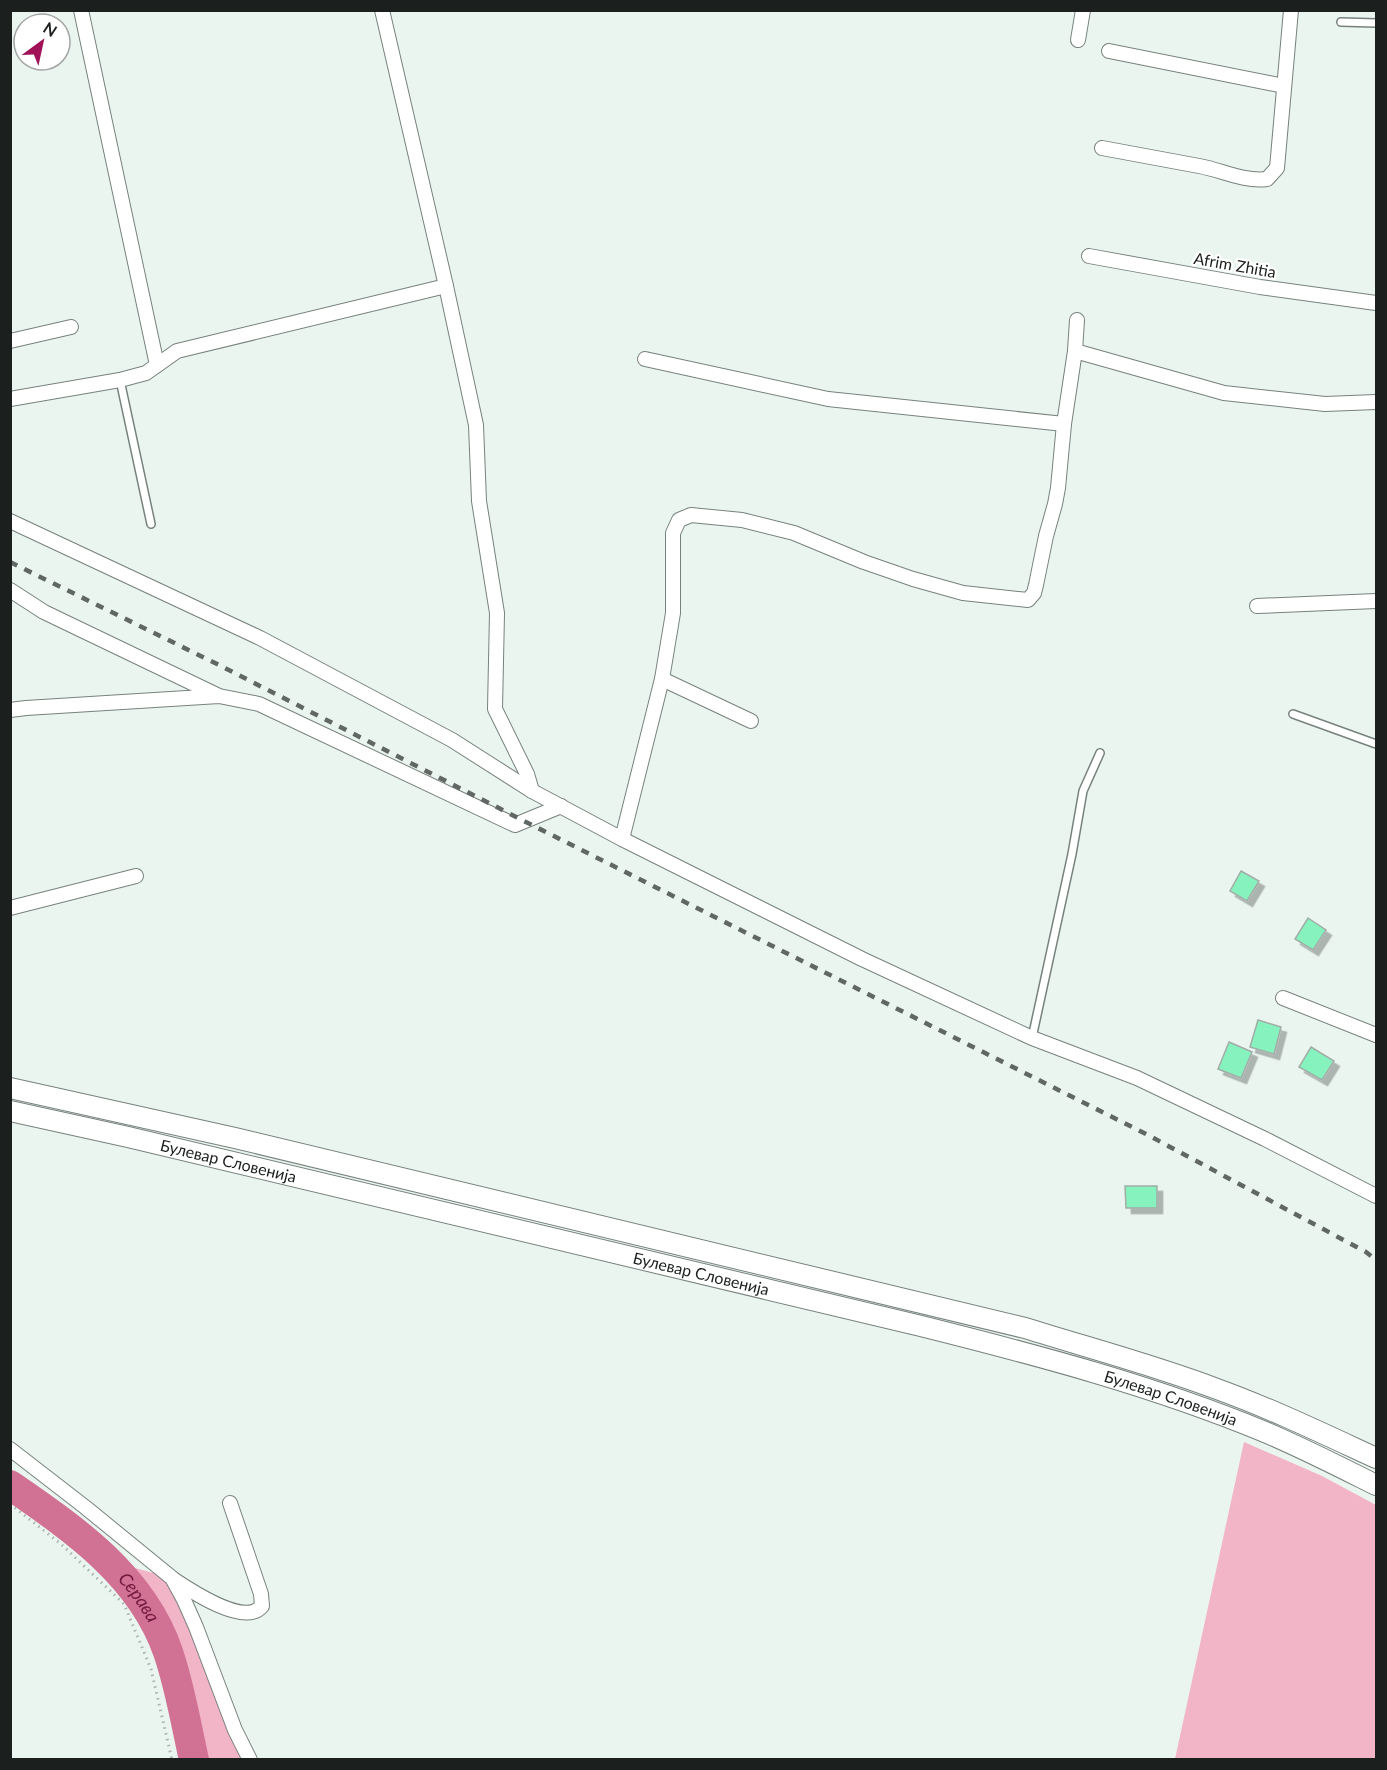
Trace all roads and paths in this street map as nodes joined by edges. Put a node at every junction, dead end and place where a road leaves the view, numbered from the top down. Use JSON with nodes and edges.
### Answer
{"nodes":[{"id":1,"x":81,"y":10,"type":"edge"},
{"id":2,"x":382,"y":10,"type":"edge"},
{"id":3,"x":1083,"y":10,"type":"edge"},
{"id":4,"x":1291,"y":10,"type":"edge"},
{"id":5,"x":1341,"y":22,"type":"dead end"},
{"id":6,"x":1377,"y":23,"type":"edge"},
{"id":7,"x":1078,"y":40,"type":"dead end"},
{"id":8,"x":1109,"y":51,"type":"dead end"},
{"id":9,"x":1284,"y":86,"type":"junction"},
{"id":10,"x":1102,"y":148,"type":"dead end"},
{"id":11,"x":1089,"y":256,"type":"dead end"},
{"id":12,"x":446,"y":286,"type":"junction"},
{"id":13,"x":1377,"y":303,"type":"edge"},
{"id":14,"x":1077,"y":320,"type":"dead end"},
{"id":15,"x":71,"y":327,"type":"dead end"},
{"id":16,"x":10,"y":341,"type":"edge"},
{"id":17,"x":1075,"y":351,"type":"junction"},
{"id":18,"x":645,"y":359,"type":"dead end"},
{"id":19,"x":157,"y":365,"type":"junction"},
{"id":20,"x":120,"y":380,"type":"junction"},
{"id":21,"x":10,"y":399,"type":"edge"},
{"id":22,"x":1377,"y":402,"type":"edge"},
{"id":23,"x":1064,"y":424,"type":"junction"},
{"id":24,"x":10,"y":522,"type":"edge"},
{"id":25,"x":151,"y":524,"type":"dead end"},
{"id":26,"x":10,"y":590,"type":"edge"},
{"id":27,"x":1377,"y":601,"type":"edge"},
{"id":28,"x":1257,"y":606,"type":"dead end"},
{"id":29,"x":662,"y":679,"type":"junction"},
{"id":30,"x":219,"y":696,"type":"junction"},
{"id":31,"x":10,"y":710,"type":"edge"},
{"id":32,"x":1293,"y":714,"type":"dead end"},
{"id":33,"x":751,"y":722,"type":"dead end"},
{"id":34,"x":1377,"y":744,"type":"edge"},
{"id":35,"x":1100,"y":753,"type":"dead end"},
{"id":36,"x":532,"y":790,"type":"junction"},
{"id":37,"x":561,"y":806,"type":"junction"},
{"id":38,"x":622,"y":839,"type":"junction"},
{"id":39,"x":136,"y":876,"type":"dead end"},
{"id":40,"x":10,"y":908,"type":"edge"},
{"id":41,"x":1283,"y":998,"type":"dead end"},
{"id":42,"x":1377,"y":1035,"type":"edge"},
{"id":43,"x":1032,"y":1038,"type":"junction"},
{"id":44,"x":10,"y":1088,"type":"edge"},
{"id":45,"x":10,"y":1111,"type":"edge"},
{"id":46,"x":1377,"y":1196,"type":"edge"},
{"id":47,"x":10,"y":1449,"type":"edge"},
{"id":48,"x":1377,"y":1458,"type":"edge"},
{"id":49,"x":1377,"y":1485,"type":"edge"},
{"id":50,"x":230,"y":1503,"type":"dead end"},
{"id":51,"x":10,"y":1504,"type":"edge"},
{"id":52,"x":172,"y":1578,"type":"junction"},
{"id":53,"x":172,"y":1760,"type":"edge"},
{"id":54,"x":250,"y":1760,"type":"edge"}],
"edges":[{"from":1,"to":19,"type":"street"},
{"from":2,"to":12,"type":"street"},
{"from":3,"to":7,"type":"street"},
{"from":4,"to":9,"type":"street"},
{"from":5,"to":6,"type":"lane"},
{"from":8,"to":9,"type":"street"},
{"from":9,"to":10,"type":"street"},
{"from":11,"to":13,"type":"street","name":"Afrim Zhitia"},
{"from":12,"to":19,"type":"street"},
{"from":12,"to":36,"type":"street"},
{"from":14,"to":17,"type":"street"},
{"from":15,"to":16,"type":"street"},
{"from":17,"to":22,"type":"street"},
{"from":17,"to":23,"type":"street"},
{"from":18,"to":23,"type":"street"},
{"from":19,"to":20,"type":"street"},
{"from":20,"to":21,"type":"street"},
{"from":20,"to":25,"type":"lane"},
{"from":23,"to":29,"type":"street"},
{"from":24,"to":36,"type":"street"},
{"from":26,"to":30,"type":"street"},
{"from":27,"to":28,"type":"street"},
{"from":29,"to":33,"type":"street"},
{"from":29,"to":38,"type":"street"},
{"from":30,"to":31,"type":"street"},
{"from":30,"to":37,"type":"street"},
{"from":32,"to":34,"type":"lane"},
{"from":35,"to":43,"type":"lane"},
{"from":36,"to":37,"type":"street"},
{"from":37,"to":38,"type":"street"},
{"from":38,"to":43,"type":"street"},
{"from":39,"to":40,"type":"street"},
{"from":41,"to":42,"type":"street"},
{"from":43,"to":46,"type":"street"},
{"from":44,"to":48,"type":"street","name":"Булевар Словенија"},
{"from":45,"to":49,"type":"street","name":"Булевар Словенија"},
{"from":47,"to":52,"type":"street"},
{"from":50,"to":52,"type":"street"},
{"from":51,"to":53,"type":"path"},
{"from":52,"to":54,"type":"street"}]}
